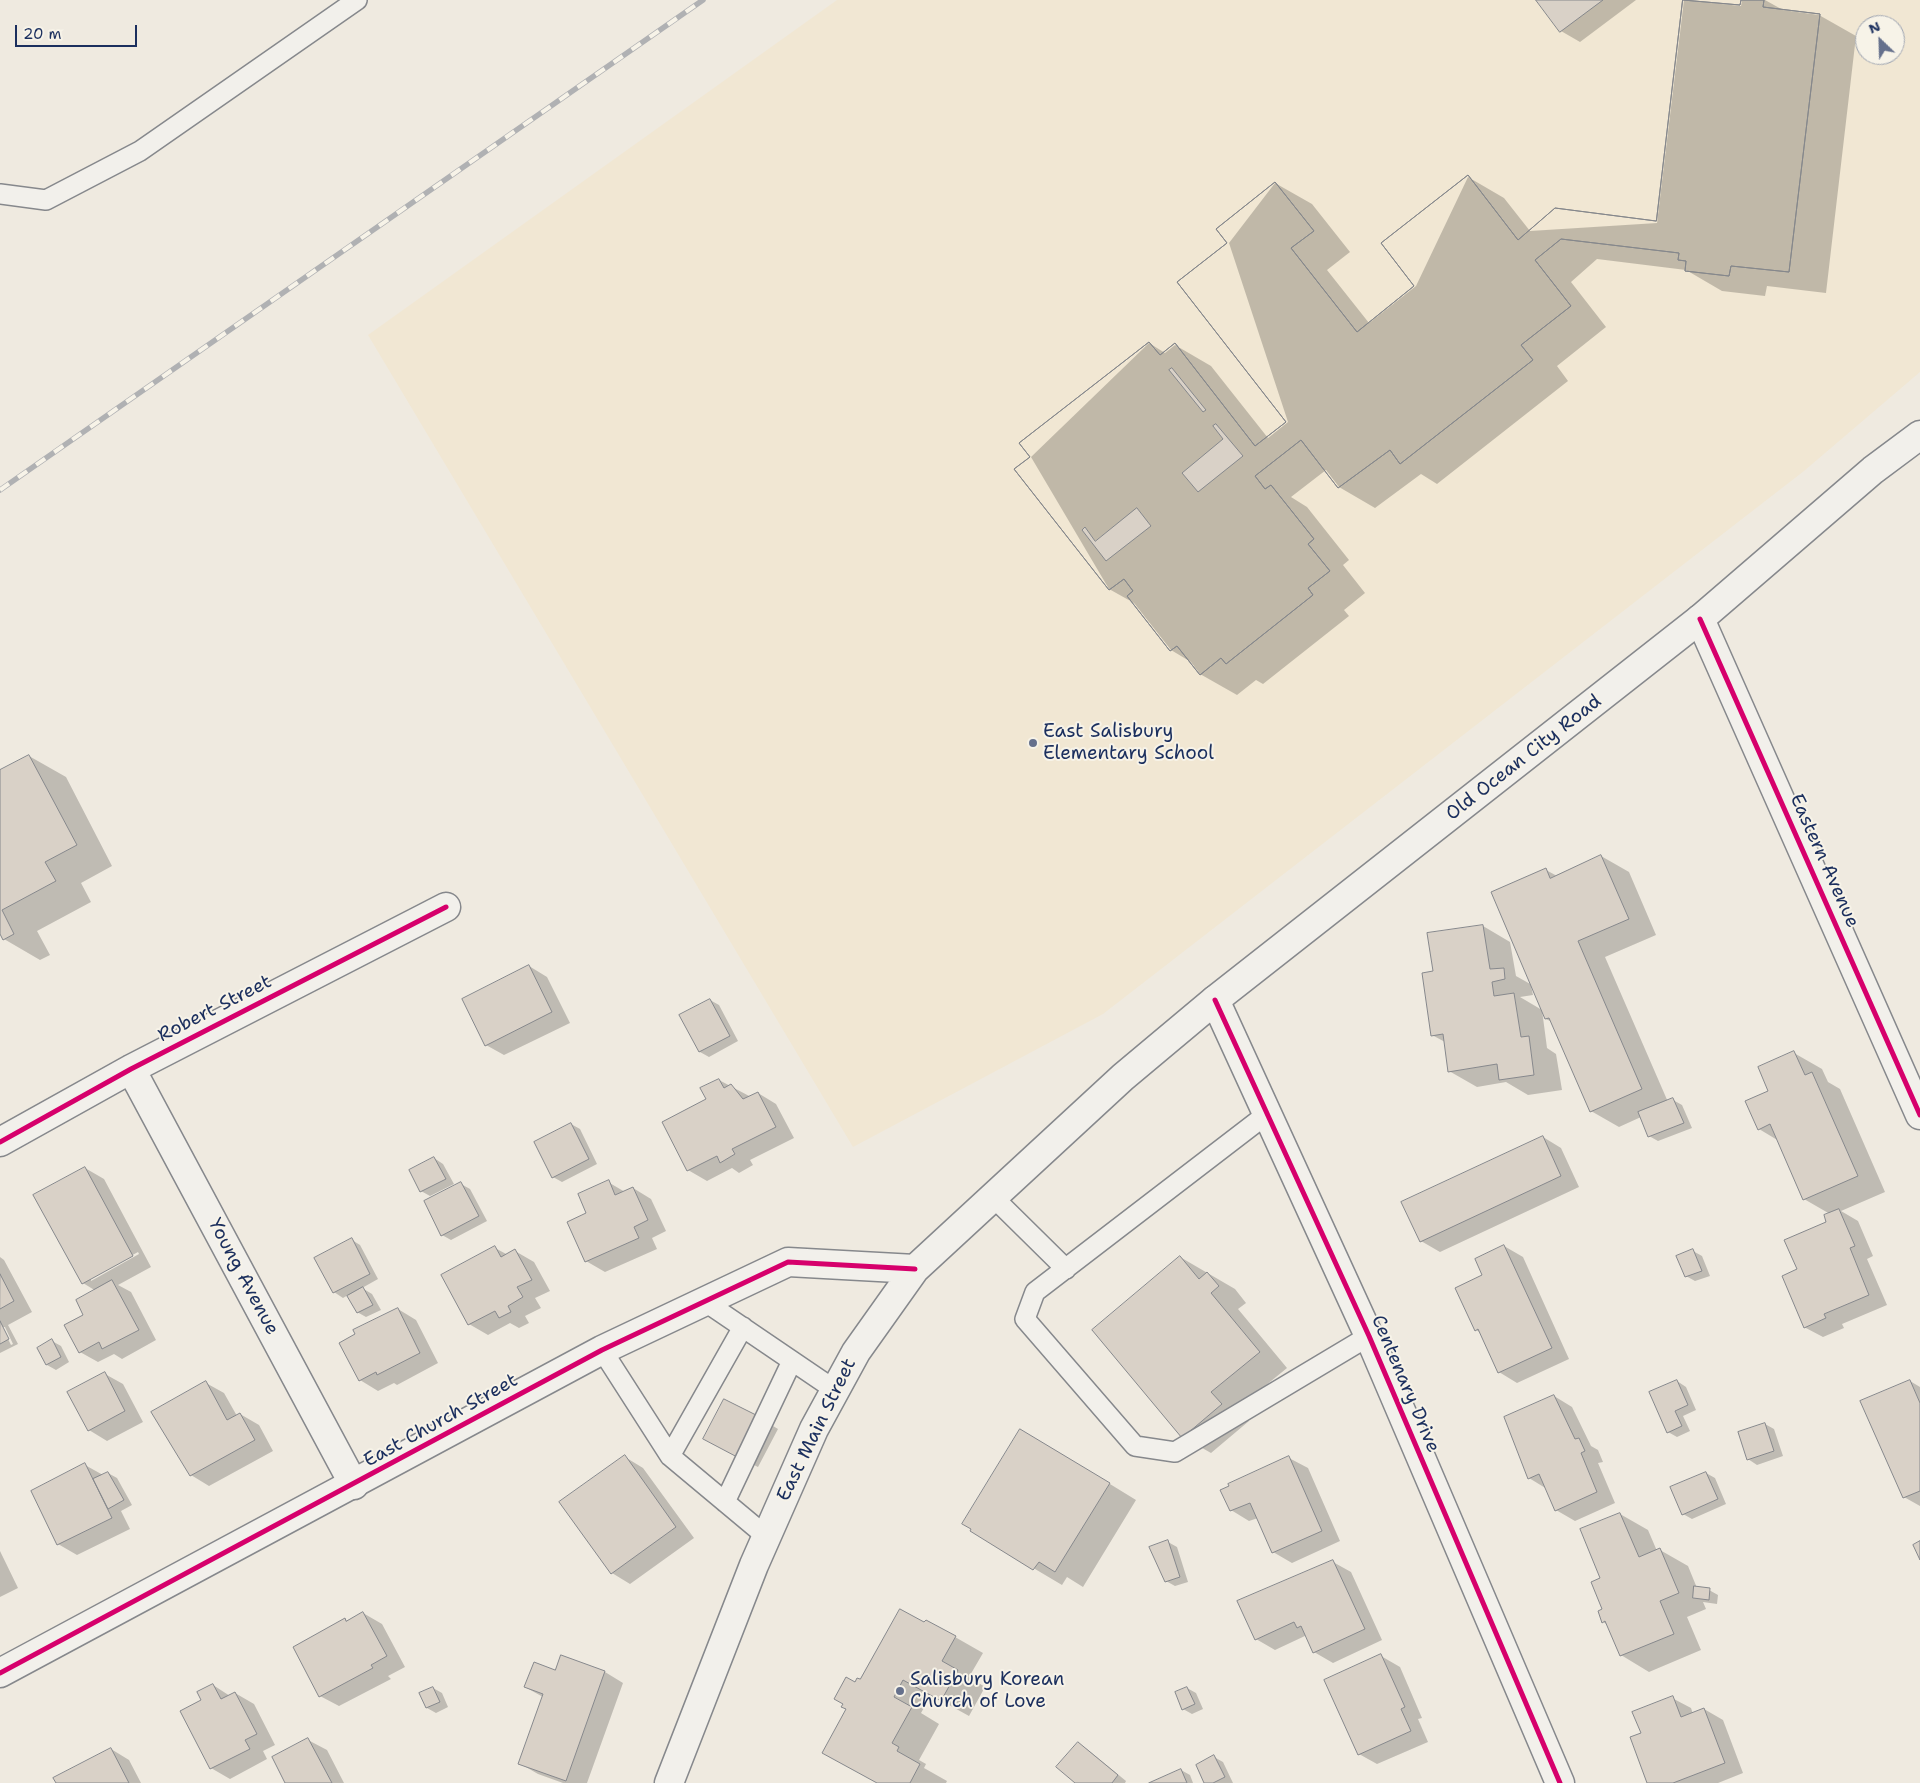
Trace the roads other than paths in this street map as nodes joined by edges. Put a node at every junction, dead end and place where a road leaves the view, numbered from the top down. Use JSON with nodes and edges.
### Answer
{"nodes":[{"id":1,"x":357,"y":0,"type":"edge"},
{"id":2,"x":0,"y":194,"type":"edge"},
{"id":3,"x":1920,"y":435,"type":"edge"},
{"id":4,"x":1700,"y":619,"type":"junction"},
{"id":5,"x":446,"y":907,"type":"dead end"},
{"id":6,"x":1215,"y":1000,"type":"junction"},
{"id":7,"x":131,"y":1069,"type":"junction"},
{"id":8,"x":1123,"y":1077,"type":"joint"},
{"id":9,"x":1267,"y":1114,"type":"junction"},
{"id":10,"x":1920,"y":1115,"type":"edge"},
{"id":11,"x":0,"y":1142,"type":"edge"},
{"id":12,"x":993,"y":1197,"type":"junction"},
{"id":13,"x":915,"y":1269,"type":"junction"},
{"id":14,"x":1066,"y":1269,"type":"junction"},
{"id":15,"x":704,"y":1301,"type":"junction"},
{"id":16,"x":744,"y":1328,"type":"junction"},
{"id":17,"x":1369,"y":1336,"type":"junction"},
{"id":18,"x":602,"y":1350,"type":"junction"},
{"id":19,"x":792,"y":1361,"type":"junction"},
{"id":20,"x":835,"y":1390,"type":"junction"},
{"id":21,"x":670,"y":1456,"type":"junction"},
{"id":22,"x":354,"y":1485,"type":"junction"},
{"id":23,"x":725,"y":1502,"type":"junction"},
{"id":24,"x":767,"y":1537,"type":"junction"},
{"id":25,"x":0,"y":1674,"type":"edge"},
{"id":26,"x":669,"y":1783,"type":"edge"},
{"id":27,"x":1560,"y":1783,"type":"edge"}],
"edges":[{"from":1,"to":2,"type":"lane"},
{"from":3,"to":4,"type":"street","name":"Old Ocean City Road"},
{"from":4,"to":6,"type":"street","name":"Old Ocean City Road"},
{"from":4,"to":10,"type":"street","name":"Eastern Avenue"},
{"from":5,"to":7,"type":"street","name":"Robert Street"},
{"from":6,"to":8,"type":"street","name":"Old Ocean City Road"},
{"from":6,"to":9,"type":"street","name":"Centenary Drive"},
{"from":7,"to":11,"type":"street","name":"Robert Street"},
{"from":7,"to":22,"type":"street","name":"Young Avenue"},
{"from":8,"to":12,"type":"street","name":"East Main Street"},
{"from":9,"to":14,"type":"lane"},
{"from":9,"to":17,"type":"street","name":"Centenary Drive"},
{"from":12,"to":13,"type":"street","name":"East Main Street"},
{"from":12,"to":14,"type":"lane"},
{"from":13,"to":15,"type":"street","name":"East Church Street"},
{"from":13,"to":20,"type":"street","name":"East Main Street"},
{"from":14,"to":17,"type":"lane"},
{"from":15,"to":16,"type":"lane"},
{"from":15,"to":18,"type":"street","name":"East Church Street"},
{"from":16,"to":19,"type":"lane"},
{"from":16,"to":21,"type":"lane"},
{"from":17,"to":27,"type":"street","name":"Centenary Drive"},
{"from":18,"to":21,"type":"lane"},
{"from":18,"to":22,"type":"street","name":"East Church Street"},
{"from":19,"to":20,"type":"lane"},
{"from":19,"to":23,"type":"lane"},
{"from":20,"to":24,"type":"street","name":"East Main Street"},
{"from":21,"to":23,"type":"lane"},
{"from":22,"to":25,"type":"street","name":"East Church Street"},
{"from":23,"to":24,"type":"lane"},
{"from":24,"to":26,"type":"street","name":"East Main Street"}]}
